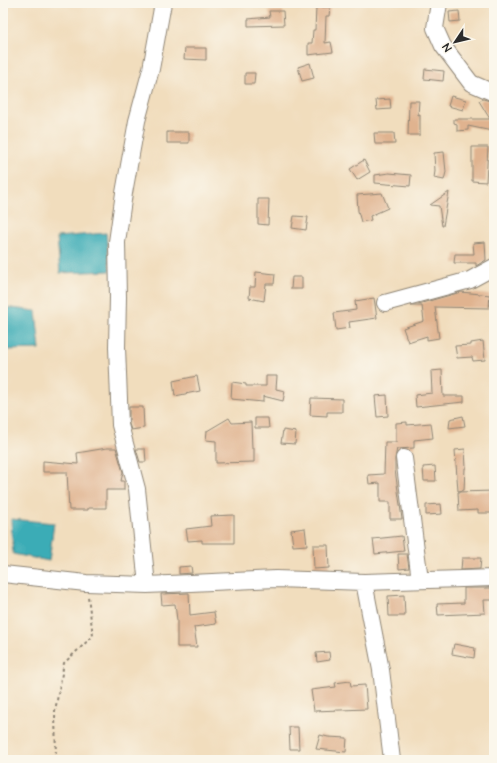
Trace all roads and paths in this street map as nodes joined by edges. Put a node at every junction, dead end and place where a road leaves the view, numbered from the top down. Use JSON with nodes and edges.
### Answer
{"nodes":[{"id":1,"x":163,"y":3,"type":"edge"},
{"id":2,"x":439,"y":3,"type":"edge"},
{"id":3,"x":494,"y":93,"type":"edge"},
{"id":4,"x":494,"y":267,"type":"edge"},
{"id":5,"x":385,"y":303,"type":"dead end"},
{"id":6,"x":404,"y":458,"type":"dead end"},
{"id":7,"x":3,"y":574,"type":"edge"},
{"id":8,"x":494,"y":578,"type":"edge"},
{"id":9,"x":420,"y":580,"type":"junction"},
{"id":10,"x":364,"y":582,"type":"junction"},
{"id":11,"x":86,"y":583,"type":"junction"},
{"id":12,"x":147,"y":585,"type":"junction"},
{"id":13,"x":56,"y":760,"type":"edge"},
{"id":14,"x":392,"y":760,"type":"edge"}],
"edges":[{"from":1,"to":12,"type":"street"},
{"from":2,"to":3,"type":"street"},
{"from":4,"to":5,"type":"street"},
{"from":6,"to":9,"type":"street"},
{"from":7,"to":11,"type":"street"},
{"from":8,"to":9,"type":"street"},
{"from":9,"to":10,"type":"street"},
{"from":10,"to":12,"type":"street"},
{"from":10,"to":14,"type":"street"},
{"from":11,"to":12,"type":"street"},
{"from":11,"to":13,"type":"path"}]}
